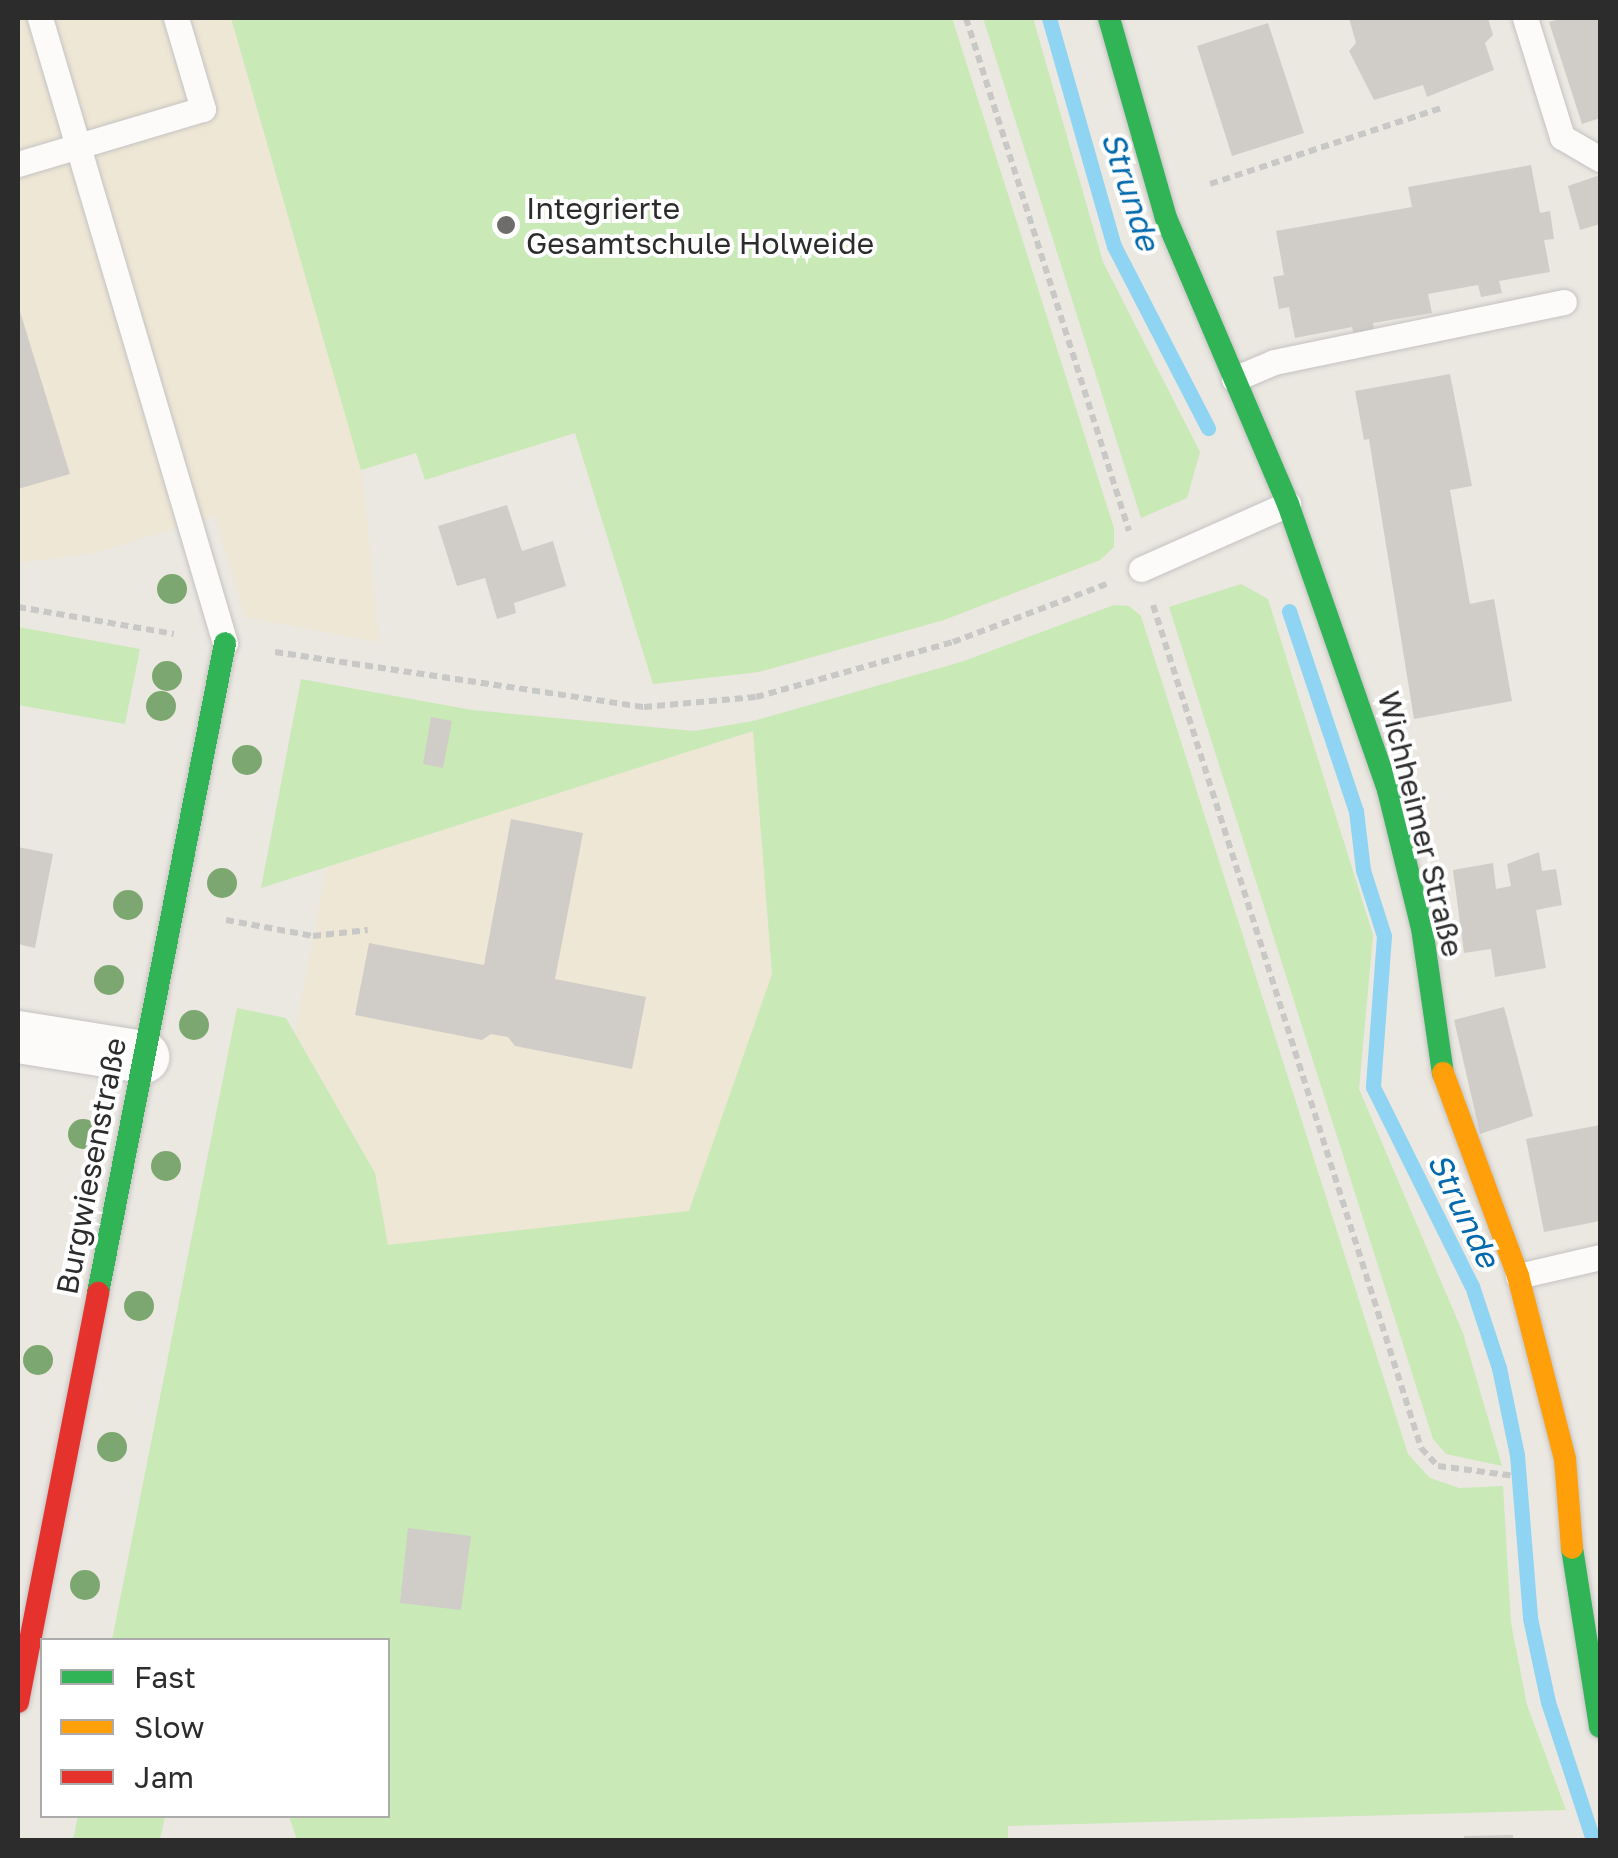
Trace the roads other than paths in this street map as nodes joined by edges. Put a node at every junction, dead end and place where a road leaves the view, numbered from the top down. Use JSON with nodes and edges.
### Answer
{"nodes":[{"id":1,"x":40,"y":18,"type":"edge"},
{"id":2,"x":176,"y":18,"type":"edge"},
{"id":3,"x":1109,"y":18,"type":"edge"},
{"id":4,"x":1525,"y":18,"type":"edge"},
{"id":5,"x":80,"y":146,"type":"junction"},
{"id":6,"x":1600,"y":159,"type":"edge"},
{"id":7,"x":18,"y":164,"type":"edge"},
{"id":8,"x":1564,"y":302,"type":"dead end"},
{"id":9,"x":1234,"y":378,"type":"junction"},
{"id":10,"x":1288,"y":504,"type":"junction"},
{"id":11,"x":1141,"y":569,"type":"road end"},
{"id":12,"x":224,"y":643,"type":"joint"},
{"id":13,"x":18,"y":1038,"type":"edge"},
{"id":14,"x":143,"y":1057,"type":"junction"},
{"id":15,"x":1600,"y":1257,"type":"edge"},
{"id":16,"x":1518,"y":1276,"type":"junction"},
{"id":17,"x":1583,"y":1456,"type":"edge"},
{"id":18,"x":24,"y":1635,"type":"edge"},
{"id":19,"x":18,"y":1702,"type":"edge"},
{"id":20,"x":1600,"y":1726,"type":"edge"}],
"edges":[{"from":1,"to":5,"type":"lane"},
{"from":2,"to":5,"type":"lane"},
{"from":3,"to":9,"type":"street","name":"Wichheimer Straße"},
{"from":4,"to":6,"type":"lane"},
{"from":5,"to":7,"type":"lane"},
{"from":5,"to":12,"type":"lane"},
{"from":8,"to":9,"type":"lane"},
{"from":9,"to":10,"type":"street","name":"Wichheimer Straße"},
{"from":10,"to":11,"type":"lane"},
{"from":10,"to":16,"type":"street","name":"Wichheimer Straße"},
{"from":12,"to":14,"type":"street","name":"Burgwiesenstraße"},
{"from":13,"to":14,"type":"street"},
{"from":14,"to":18,"type":"street","name":"Burgwiesenstraße"},
{"from":15,"to":16,"type":"lane"},
{"from":16,"to":17,"type":"street","name":"Wichheimer Straße"},
{"from":17,"to":20,"type":"street","name":"Wichheimer Straße"},
{"from":18,"to":19,"type":"street","name":"Burgwiesenstraße"}]}
